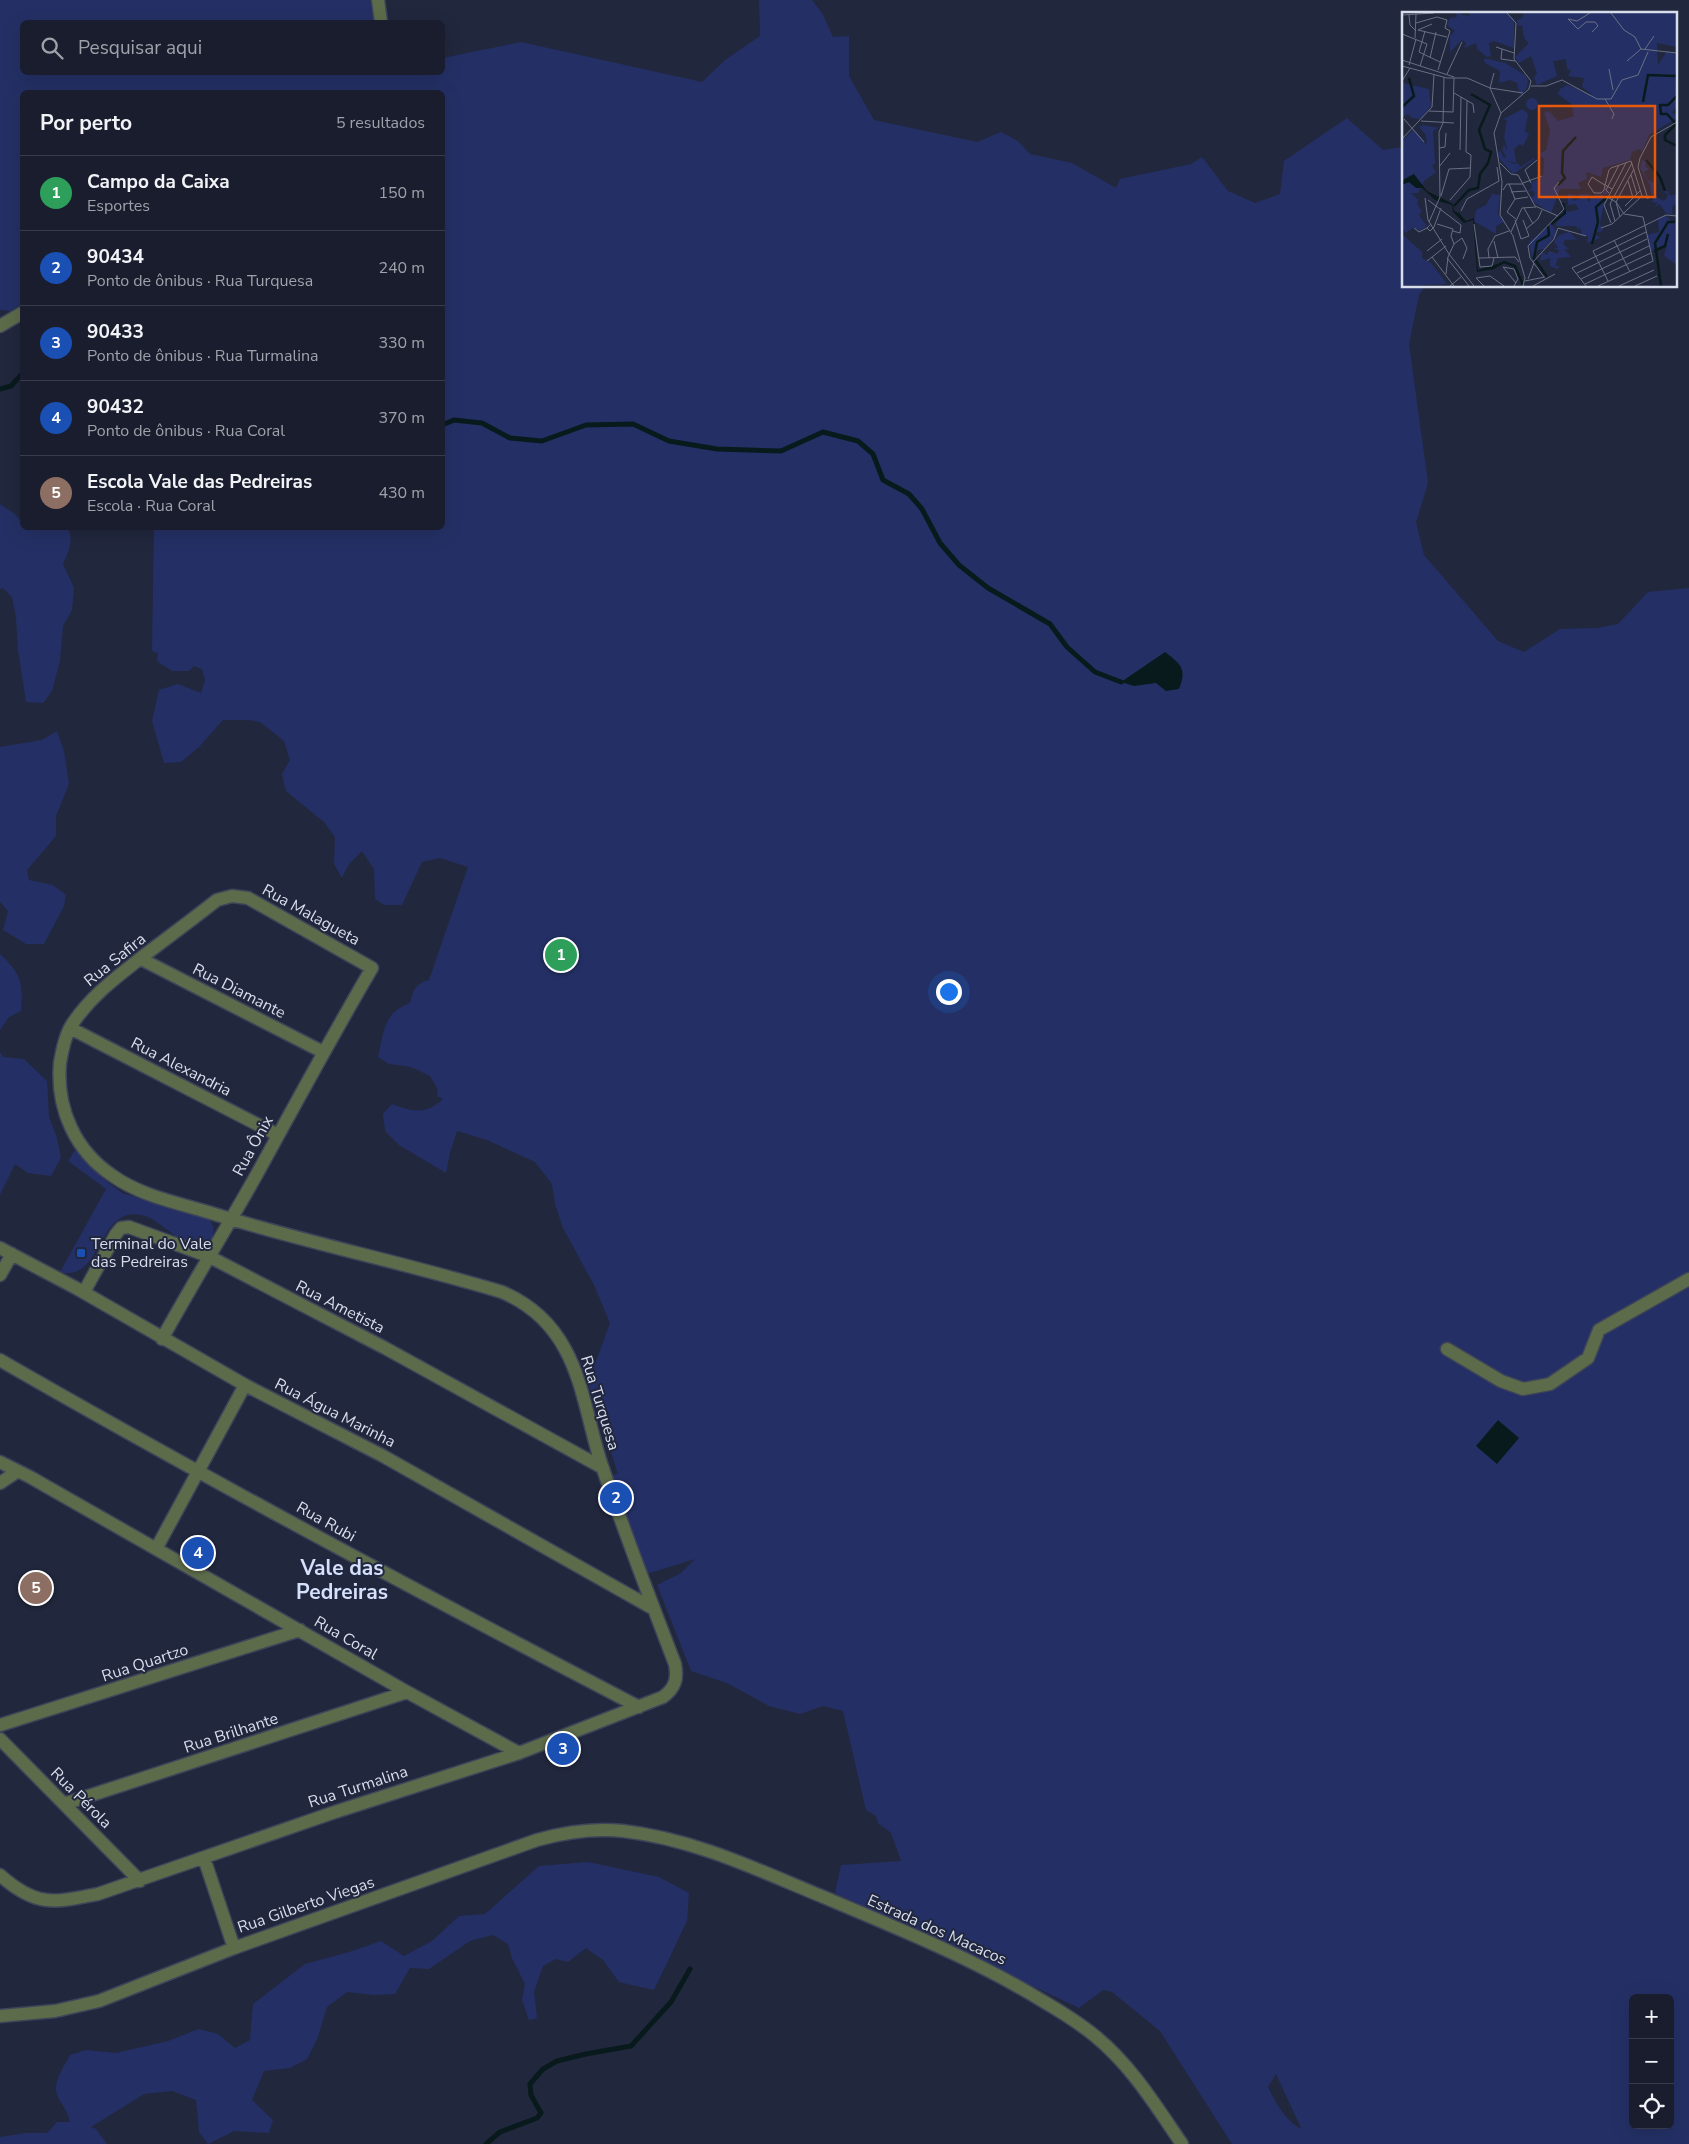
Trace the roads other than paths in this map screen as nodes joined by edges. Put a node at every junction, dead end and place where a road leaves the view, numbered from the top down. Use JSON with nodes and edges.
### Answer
{"nodes":[{"id":1,"x":378,"y":0,"type":"edge"},
{"id":2,"x":381,"y":20,"type":"edge"},
{"id":3,"x":20,"y":314,"type":"edge"},
{"id":4,"x":0,"y":326,"type":"edge"},
{"id":5,"x":232,"y":896,"type":"joint"},
{"id":6,"x":141,"y":959,"type":"junction"},
{"id":7,"x":372,"y":968,"type":"joint"},
{"id":8,"x":70,"y":1028,"type":"junction"},
{"id":9,"x":323,"y":1052,"type":"junction"},
{"id":10,"x":278,"y":1135,"type":"junction"},
{"id":11,"x":230,"y":1219,"type":"junction"},
{"id":12,"x":0,"y":1248,"type":"edge"},
{"id":13,"x":12,"y":1254,"type":"junction"},
{"id":14,"x":208,"y":1256,"type":"junction"},
{"id":15,"x":0,"y":1275,"type":"edge"},
{"id":16,"x":1689,"y":1279,"type":"edge"},
{"id":17,"x":84,"y":1292,"type":"junction"},
{"id":18,"x":162,"y":1339,"type":"junction"},
{"id":19,"x":1447,"y":1349,"type":"dead end"},
{"id":20,"x":0,"y":1360,"type":"edge"},
{"id":21,"x":245,"y":1384,"type":"junction"},
{"id":22,"x":0,"y":1462,"type":"edge"},
{"id":23,"x":602,"y":1468,"type":"junction"},
{"id":24,"x":198,"y":1471,"type":"junction"},
{"id":25,"x":18,"y":1472,"type":"junction"},
{"id":26,"x":0,"y":1482,"type":"edge"},
{"id":27,"x":156,"y":1549,"type":"junction"},
{"id":28,"x":654,"y":1609,"type":"junction"},
{"id":29,"x":300,"y":1630,"type":"junction"},
{"id":30,"x":677,"y":1673,"type":"joint"},
{"id":31,"x":407,"y":1692,"type":"junction"},
{"id":32,"x":639,"y":1707,"type":"junction"},
{"id":33,"x":0,"y":1725,"type":"edge"},
{"id":34,"x":0,"y":1739,"type":"edge"},
{"id":35,"x":519,"y":1753,"type":"junction"},
{"id":36,"x":64,"y":1804,"type":"junction"},
{"id":37,"x":624,"y":1832,"type":"joint"},
{"id":38,"x":204,"y":1858,"type":"junction"},
{"id":39,"x":0,"y":1875,"type":"edge"},
{"id":40,"x":140,"y":1880,"type":"junction"},
{"id":41,"x":234,"y":1948,"type":"junction"},
{"id":42,"x":0,"y":2016,"type":"edge"},
{"id":43,"x":1182,"y":2144,"type":"edge"}],
"edges":[{"from":1,"to":2,"type":"street"},
{"from":3,"to":4,"type":"street"},
{"from":5,"to":6,"type":"street","name":"Rua Safira"},
{"from":5,"to":7,"type":"street","name":"Rua Malagueta"},
{"from":6,"to":8,"type":"street","name":"Rua Safira"},
{"from":6,"to":9,"type":"street","name":"Rua Diamante"},
{"from":7,"to":9,"type":"street","name":"Rua Ônix"},
{"from":8,"to":10,"type":"street","name":"Rua Alexandria"},
{"from":8,"to":11,"type":"street","name":"Rua Safira"},
{"from":9,"to":10,"type":"street","name":"Rua Ônix"},
{"from":10,"to":11,"type":"street","name":"Rua Ônix"},
{"from":11,"to":14,"type":"street","name":"Rua Ônix"},
{"from":11,"to":23,"type":"street","name":"Rua Turquesa"},
{"from":12,"to":13,"type":"street","name":"Rua Água Marinha"},
{"from":13,"to":15,"type":"street"},
{"from":13,"to":17,"type":"street","name":"Rua Água Marinha"},
{"from":14,"to":17,"type":"street","name":"Rua Ametista"},
{"from":14,"to":18,"type":"street","name":"Rua Ônix"},
{"from":14,"to":23,"type":"street","name":"Rua Ametista"},
{"from":16,"to":19,"type":"street"},
{"from":17,"to":18,"type":"street","name":"Rua Água Marinha"},
{"from":18,"to":21,"type":"street","name":"Rua Água Marinha"},
{"from":20,"to":24,"type":"street","name":"Rua Rubi"},
{"from":21,"to":24,"type":"street"},
{"from":21,"to":28,"type":"street","name":"Rua Água Marinha"},
{"from":22,"to":25,"type":"street","name":"Rua Coral"},
{"from":23,"to":28,"type":"street","name":"Rua Turquesa"},
{"from":24,"to":27,"type":"street"},
{"from":24,"to":32,"type":"street","name":"Rua Rubi"},
{"from":25,"to":26,"type":"street"},
{"from":25,"to":27,"type":"street","name":"Rua Coral"},
{"from":27,"to":29,"type":"street","name":"Rua Coral"},
{"from":28,"to":30,"type":"street","name":"Rua Turquesa"},
{"from":29,"to":31,"type":"street","name":"Rua Coral"},
{"from":29,"to":33,"type":"street","name":"Rua Quartzo"},
{"from":30,"to":32,"type":"street","name":"Rua Turmalina"},
{"from":31,"to":35,"type":"street","name":"Rua Coral"},
{"from":31,"to":36,"type":"street","name":"Rua Brilhante"},
{"from":32,"to":35,"type":"street","name":"Rua Turmalina"},
{"from":34,"to":36,"type":"street","name":"Rua Pérola"},
{"from":35,"to":38,"type":"street","name":"Rua Turmalina"},
{"from":36,"to":40,"type":"street","name":"Rua Pérola"},
{"from":37,"to":41,"type":"street","name":"Rua Gilberto Viegas"},
{"from":37,"to":43,"type":"street","name":"Estrada dos Macacos"},
{"from":38,"to":40,"type":"street","name":"Rua Turmalina"},
{"from":38,"to":41,"type":"street"},
{"from":39,"to":40,"type":"street","name":"Rua Turmalina"},
{"from":41,"to":42,"type":"street","name":"Rua Gilberto Viegas"}]}
